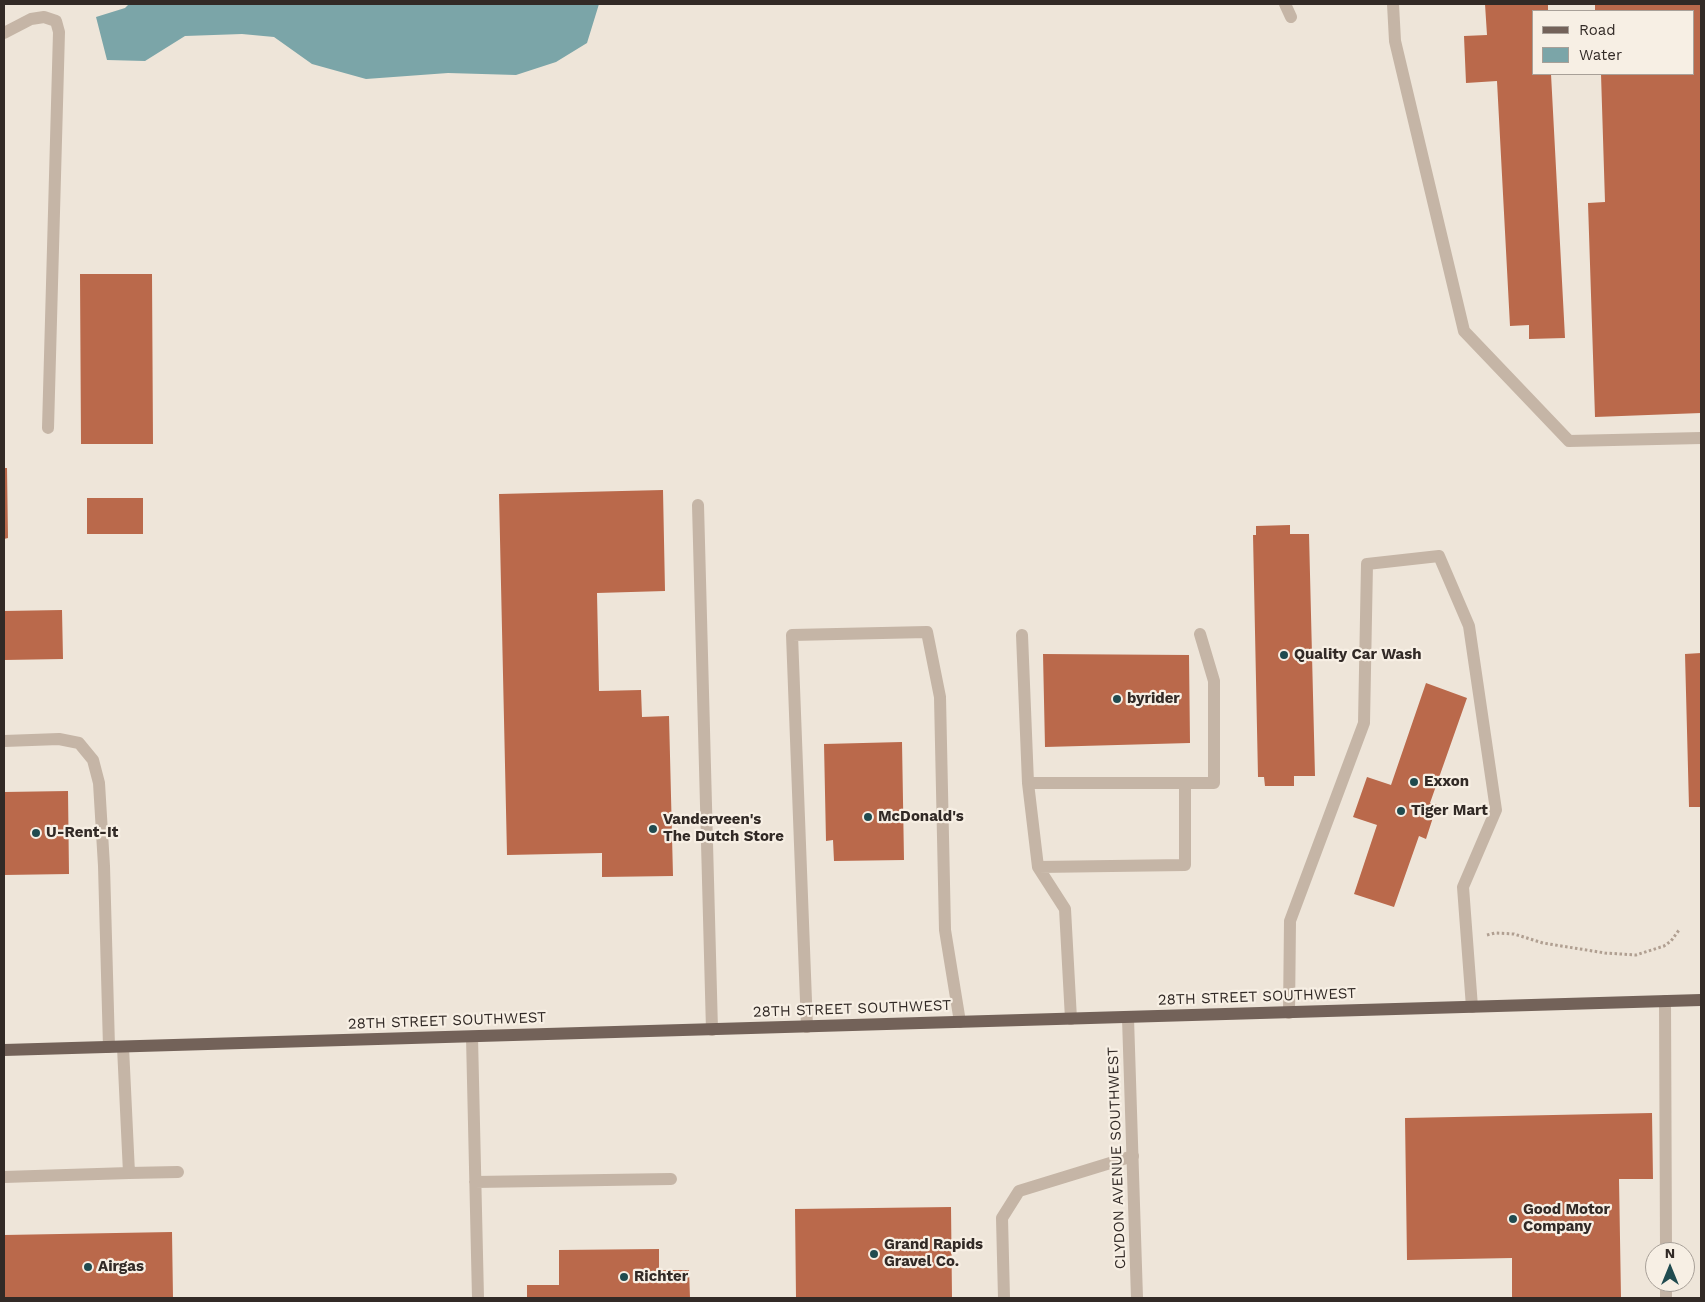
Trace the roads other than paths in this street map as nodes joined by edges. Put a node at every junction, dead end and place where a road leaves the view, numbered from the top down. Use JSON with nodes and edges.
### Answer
{"nodes":[{"id":1,"x":1285,"y":4,"type":"edge"},
{"id":2,"x":1393,"y":4,"type":"edge"},
{"id":3,"x":1291,"y":17,"type":"dead end"},
{"id":4,"x":4,"y":33,"type":"edge"},
{"id":5,"x":48,"y":428,"type":"dead end"},
{"id":6,"x":1701,"y":438,"type":"edge"},
{"id":7,"x":698,"y":505,"type":"dead end"},
{"id":8,"x":1200,"y":634,"type":"dead end"},
{"id":9,"x":1022,"y":635,"type":"dead end"},
{"id":10,"x":4,"y":741,"type":"edge"},
{"id":11,"x":1028,"y":783,"type":"junction"},
{"id":12,"x":1185,"y":783,"type":"junction"},
{"id":13,"x":1038,"y":867,"type":"junction"},
{"id":14,"x":1701,"y":1000,"type":"edge"},
{"id":15,"x":1665,"y":1002,"type":"junction"},
{"id":16,"x":1472,"y":1007,"type":"junction"},
{"id":17,"x":1289,"y":1013,"type":"junction"},
{"id":18,"x":1128,"y":1018,"type":"junction"},
{"id":19,"x":1071,"y":1019,"type":"junction"},
{"id":20,"x":960,"y":1022,"type":"junction"},
{"id":21,"x":808,"y":1027,"type":"junction"},
{"id":22,"x":712,"y":1030,"type":"junction"},
{"id":23,"x":472,"y":1036,"type":"junction"},
{"id":24,"x":109,"y":1047,"type":"junction"},
{"id":25,"x":122,"y":1047,"type":"junction"},
{"id":26,"x":4,"y":1050,"type":"edge"},
{"id":27,"x":1133,"y":1156,"type":"junction"},
{"id":28,"x":178,"y":1172,"type":"dead end"},
{"id":29,"x":129,"y":1173,"type":"junction"},
{"id":30,"x":4,"y":1177,"type":"edge"},
{"id":31,"x":670,"y":1180,"type":"dead end"},
{"id":32,"x":475,"y":1182,"type":"junction"},
{"id":33,"x":1666,"y":1242,"type":"edge"},
{"id":34,"x":478,"y":1298,"type":"edge"},
{"id":35,"x":1004,"y":1298,"type":"edge"},
{"id":36,"x":1137,"y":1298,"type":"edge"}],
"edges":[{"from":1,"to":3,"type":"street"},
{"from":2,"to":6,"type":"street"},
{"from":4,"to":5,"type":"street"},
{"from":7,"to":22,"type":"street"},
{"from":8,"to":12,"type":"street"},
{"from":9,"to":11,"type":"street"},
{"from":10,"to":24,"type":"street"},
{"from":11,"to":12,"type":"street"},
{"from":11,"to":13,"type":"street"},
{"from":12,"to":13,"type":"street"},
{"from":13,"to":19,"type":"street"},
{"from":14,"to":15,"type":"main road","name":"28TH STREET SOUTHWEST"},
{"from":15,"to":16,"type":"main road","name":"28TH STREET SOUTHWEST"},
{"from":15,"to":33,"type":"street"},
{"from":16,"to":17,"type":"main road","name":"28TH STREET SOUTHWEST"},
{"from":16,"to":17,"type":"street"},
{"from":17,"to":18,"type":"main road","name":"28TH STREET SOUTHWEST"},
{"from":18,"to":19,"type":"main road","name":"28TH STREET SOUTHWEST"},
{"from":18,"to":27,"type":"street","name":"CLYDON AVENUE SOUTHWEST"},
{"from":19,"to":20,"type":"main road","name":"28TH STREET SOUTHWEST"},
{"from":20,"to":21,"type":"main road","name":"28TH STREET SOUTHWEST"},
{"from":20,"to":21,"type":"street"},
{"from":21,"to":22,"type":"main road","name":"28TH STREET SOUTHWEST"},
{"from":22,"to":23,"type":"main road","name":"28TH STREET SOUTHWEST"},
{"from":23,"to":25,"type":"main road","name":"28TH STREET SOUTHWEST"},
{"from":23,"to":32,"type":"street"},
{"from":24,"to":25,"type":"main road","name":"28TH STREET SOUTHWEST"},
{"from":24,"to":26,"type":"main road","name":"28TH STREET SOUTHWEST"},
{"from":25,"to":29,"type":"street"},
{"from":27,"to":35,"type":"street"},
{"from":27,"to":36,"type":"street","name":"CLYDON AVENUE SOUTHWEST"},
{"from":28,"to":29,"type":"street"},
{"from":29,"to":30,"type":"street"},
{"from":31,"to":32,"type":"street"},
{"from":32,"to":34,"type":"street"}]}
